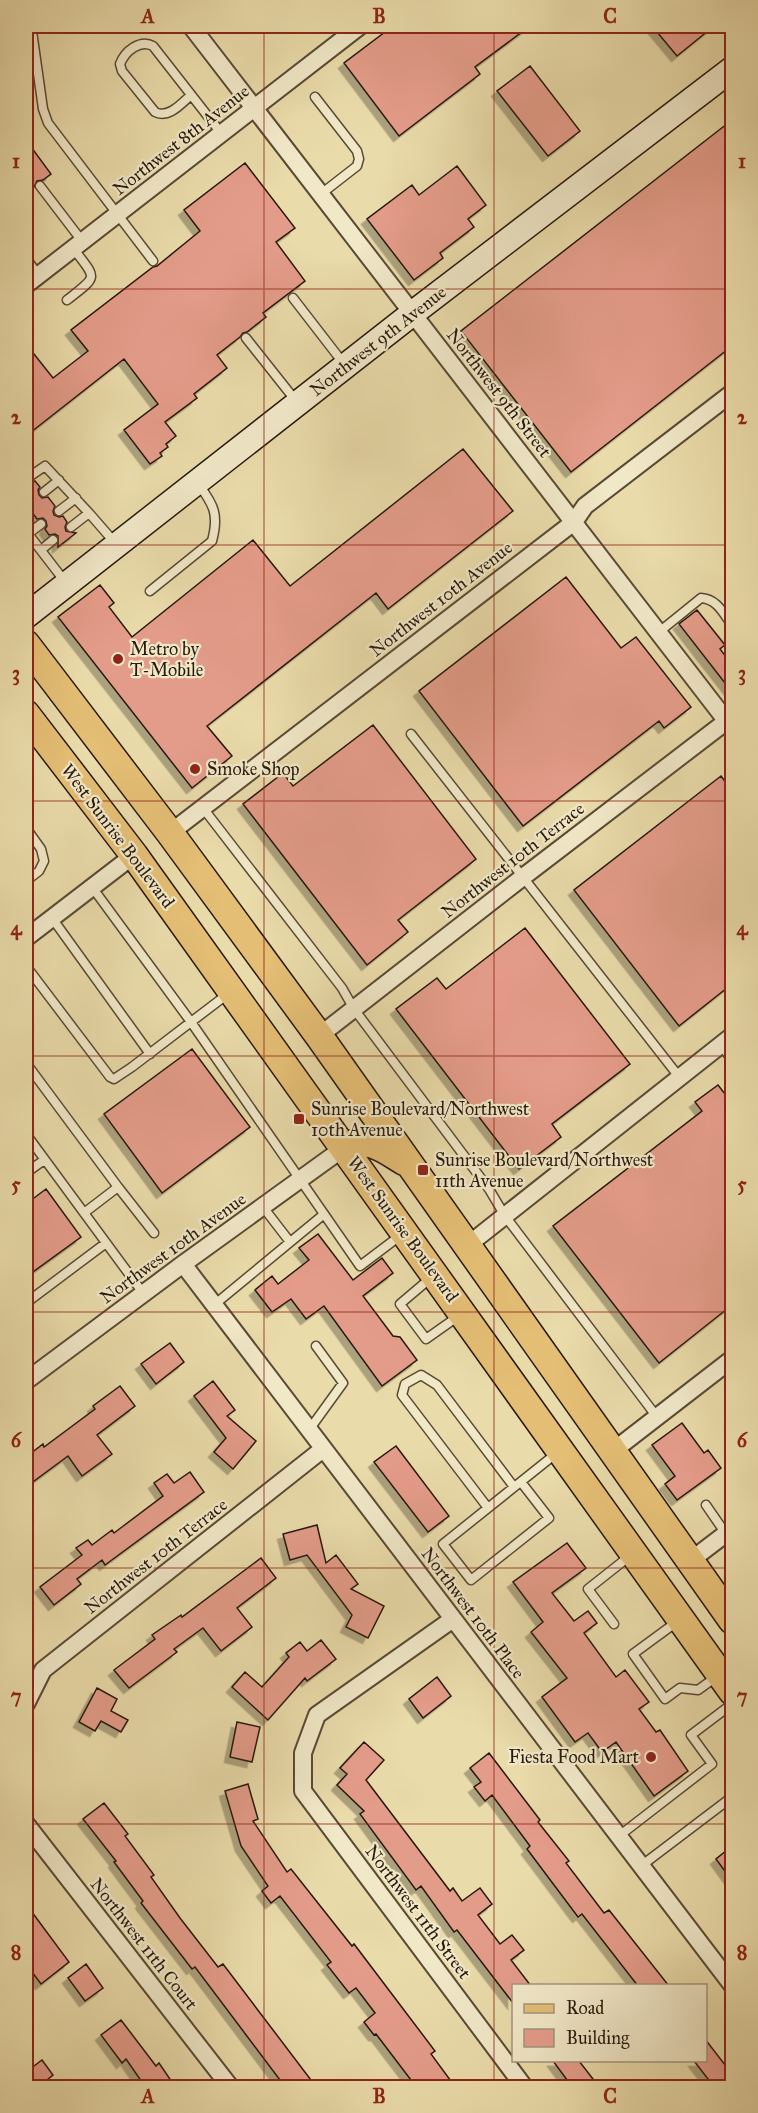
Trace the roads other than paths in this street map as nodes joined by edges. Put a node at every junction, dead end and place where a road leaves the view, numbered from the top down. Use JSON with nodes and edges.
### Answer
{"nodes":[{"id":1,"x":28,"y":26,"type":"edge"},
{"id":2,"x":190,"y":26,"type":"edge"},
{"id":3,"x":360,"y":26,"type":"edge"},
{"id":4,"x":732,"y":69,"type":"edge"},
{"id":5,"x":191,"y":95,"type":"junction"},
{"id":6,"x":315,"y":98,"type":"dead end"},
{"id":7,"x":254,"y":108,"type":"junction"},
{"id":8,"x":221,"y":133,"type":"junction"},
{"id":9,"x":40,"y":186,"type":"dead end"},
{"id":10,"x":321,"y":194,"type":"junction"},
{"id":11,"x":117,"y":214,"type":"junction"},
{"id":12,"x":78,"y":245,"type":"junction"},
{"id":13,"x":26,"y":258,"type":"edge"},
{"id":14,"x":153,"y":261,"type":"dead end"},
{"id":15,"x":32,"y":280,"type":"edge"},
{"id":16,"x":293,"y":298,"type":"dead end"},
{"id":17,"x":67,"y":300,"type":"dead end"},
{"id":18,"x":413,"y":313,"type":"junction"},
{"id":19,"x":246,"y":338,"type":"dead end"},
{"id":20,"x":345,"y":366,"type":"junction"},
{"id":21,"x":732,"y":393,"type":"edge"},
{"id":22,"x":298,"y":403,"type":"junction"},
{"id":23,"x":26,"y":479,"type":"edge"},
{"id":24,"x":59,"y":480,"type":"junction"},
{"id":25,"x":196,"y":482,"type":"junction"},
{"id":26,"x":44,"y":492,"type":"dead end"},
{"id":27,"x":76,"y":498,"type":"junction"},
{"id":28,"x":59,"y":511,"type":"dead end"},
{"id":29,"x":89,"y":513,"type":"junction"},
{"id":30,"x":574,"y":522,"type":"junction"},
{"id":31,"x":41,"y":524,"type":"dead end"},
{"id":32,"x":71,"y":527,"type":"dead end"},
{"id":33,"x":27,"y":532,"type":"edge"},
{"id":34,"x":53,"y":540,"type":"dead end"},
{"id":35,"x":117,"y":544,"type":"junction"},
{"id":36,"x":41,"y":550,"type":"junction"},
{"id":37,"x":67,"y":584,"type":"junction"},
{"id":38,"x":150,"y":591,"type":"dead end"},
{"id":39,"x":26,"y":616,"type":"edge"},
{"id":40,"x":732,"y":625,"type":"edge"},
{"id":41,"x":659,"y":632,"type":"junction"},
{"id":42,"x":26,"y":644,"type":"edge"},
{"id":43,"x":26,"y":714,"type":"edge"},
{"id":44,"x":731,"y":722,"type":"edge"},
{"id":45,"x":411,"y":734,"type":"dead end"},
{"id":46,"x":203,"y":807,"type":"junction"},
{"id":47,"x":26,"y":829,"type":"edge"},
{"id":48,"x":170,"y":833,"type":"junction"},
{"id":49,"x":134,"y":855,"type":"junction"},
{"id":50,"x":523,"y":877,"type":"junction"},
{"id":51,"x":26,"y":881,"type":"edge"},
{"id":52,"x":92,"y":887,"type":"junction"},
{"id":53,"x":52,"y":918,"type":"junction"},
{"id":54,"x":26,"y":938,"type":"edge"},
{"id":55,"x":26,"y":966,"type":"edge"},
{"id":56,"x":232,"y":991,"type":"junction"},
{"id":57,"x":354,"y":1009,"type":"junction"},
{"id":58,"x":191,"y":1022,"type":"junction"},
{"id":59,"x":319,"y":1036,"type":"junction"},
{"id":60,"x":727,"y":1041,"type":"edge"},
{"id":61,"x":150,"y":1054,"type":"junction"},
{"id":62,"x":732,"y":1060,"type":"edge"},
{"id":63,"x":26,"y":1063,"type":"edge"},
{"id":64,"x":680,"y":1078,"type":"junction"},
{"id":65,"x":26,"y":1134,"type":"edge"},
{"id":66,"x":345,"y":1147,"type":"junction"},
{"id":67,"x":44,"y":1160,"type":"junction"},
{"id":68,"x":413,"y":1168,"type":"junction"},
{"id":69,"x":26,"y":1173,"type":"edge"},
{"id":70,"x":301,"y":1178,"type":"junction"},
{"id":71,"x":118,"y":1187,"type":"junction"},
{"id":72,"x":263,"y":1207,"type":"junction"},
{"id":73,"x":84,"y":1214,"type":"junction"},
{"id":74,"x":323,"y":1215,"type":"junction"},
{"id":75,"x":505,"y":1216,"type":"junction"},
{"id":76,"x":405,"y":1232,"type":"junction"},
{"id":77,"x":154,"y":1233,"type":"dead end"},
{"id":78,"x":290,"y":1242,"type":"junction"},
{"id":79,"x":106,"y":1243,"type":"junction"},
{"id":80,"x":468,"y":1245,"type":"junction"},
{"id":81,"x":183,"y":1264,"type":"junction"},
{"id":82,"x":435,"y":1274,"type":"junction"},
{"id":83,"x":143,"y":1293,"type":"junction"},
{"id":84,"x":26,"y":1303,"type":"edge"},
{"id":85,"x":213,"y":1305,"type":"junction"},
{"id":86,"x":463,"y":1313,"type":"junction"},
{"id":87,"x":316,"y":1346,"type":"dead end"},
{"id":88,"x":732,"y":1359,"type":"edge"},
{"id":89,"x":26,"y":1381,"type":"edge"},
{"id":90,"x":657,"y":1417,"type":"junction"},
{"id":91,"x":309,"y":1430,"type":"junction"},
{"id":92,"x":323,"y":1449,"type":"junction"},
{"id":93,"x":560,"y":1450,"type":"junction"},
{"id":94,"x":613,"y":1451,"type":"junction"},
{"id":95,"x":518,"y":1484,"type":"junction"},
{"id":96,"x":706,"y":1505,"type":"dead end"},
{"id":97,"x":488,"y":1508,"type":"junction"},
{"id":98,"x":729,"y":1532,"type":"edge"},
{"id":99,"x":634,"y":1553,"type":"junction"},
{"id":100,"x":690,"y":1561,"type":"junction"},
{"id":101,"x":453,"y":1619,"type":"junction"},
{"id":102,"x":681,"y":1619,"type":"junction"},
{"id":103,"x":732,"y":1620,"type":"edge"},
{"id":104,"x":614,"y":1624,"type":"dead end"},
{"id":105,"x":726,"y":1682,"type":"edge"},
{"id":106,"x":26,"y":1704,"type":"edge"},
{"id":107,"x":732,"y":1704,"type":"edge"},
{"id":108,"x":732,"y":1797,"type":"edge"},
{"id":109,"x":26,"y":1824,"type":"edge"},
{"id":110,"x":619,"y":1836,"type":"junction"},
{"id":111,"x":641,"y":1866,"type":"junction"},
{"id":112,"x":732,"y":1985,"type":"edge"},
{"id":113,"x":231,"y":2088,"type":"edge"},
{"id":114,"x":525,"y":2088,"type":"edge"}],
"edges":[{"from":1,"to":11,"type":"lane"},
{"from":2,"to":7,"type":"street","name":"Northwest 9th Street"},
{"from":3,"to":7,"type":"street","name":"Northwest 8th Avenue"},
{"from":4,"to":18,"type":"main road","name":"Northwest 9th Avenue"},
{"from":5,"to":5,"type":"lane"},
{"from":5,"to":8,"type":"lane"},
{"from":6,"to":10,"type":"lane"},
{"from":7,"to":8,"type":"street","name":"Northwest 8th Avenue"},
{"from":7,"to":10,"type":"street","name":"Northwest 9th Street"},
{"from":8,"to":11,"type":"street","name":"Northwest 8th Avenue"},
{"from":9,"to":12,"type":"lane"},
{"from":10,"to":18,"type":"street","name":"Northwest 9th Street"},
{"from":11,"to":12,"type":"street","name":"Northwest 8th Avenue"},
{"from":11,"to":14,"type":"lane"},
{"from":12,"to":15,"type":"street","name":"Northwest 8th Avenue"},
{"from":12,"to":17,"type":"lane"},
{"from":13,"to":15,"type":"lane"},
{"from":16,"to":20,"type":"lane"},
{"from":18,"to":20,"type":"main road","name":"Northwest 9th Avenue"},
{"from":18,"to":30,"type":"street","name":"Northwest 9th Street"},
{"from":19,"to":22,"type":"lane"},
{"from":20,"to":22,"type":"main road","name":"Northwest 9th Avenue"},
{"from":21,"to":30,"type":"street","name":"Northwest 10th Avenue"},
{"from":22,"to":25,"type":"main road","name":"Northwest 9th Avenue"},
{"from":23,"to":24,"type":"lane"},
{"from":24,"to":26,"type":"lane"},
{"from":24,"to":27,"type":"lane"},
{"from":25,"to":35,"type":"main road","name":"Northwest 9th Avenue"},
{"from":25,"to":38,"type":"lane"},
{"from":27,"to":28,"type":"lane"},
{"from":27,"to":29,"type":"lane"},
{"from":29,"to":32,"type":"lane"},
{"from":29,"to":35,"type":"lane"},
{"from":30,"to":41,"type":"street","name":"Northwest 9th Street"},
{"from":30,"to":46,"type":"street","name":"Northwest 10th Avenue"},
{"from":31,"to":33,"type":"lane"},
{"from":33,"to":36,"type":"lane"},
{"from":34,"to":36,"type":"lane"},
{"from":35,"to":37,"type":"main road","name":"Northwest 9th Avenue"},
{"from":36,"to":37,"type":"lane"},
{"from":37,"to":39,"type":"main road","name":"Northwest 9th Avenue"},
{"from":40,"to":41,"type":"lane"},
{"from":41,"to":44,"type":"street","name":"Northwest 9th Street"},
{"from":42,"to":48,"type":"main road"},
{"from":43,"to":49,"type":"main road","name":"West Sunrise Boulevard"},
{"from":44,"to":50,"type":"street","name":"Northwest 10th Terrace"},
{"from":45,"to":50,"type":"lane"},
{"from":46,"to":48,"type":"street","name":"Northwest 10th Avenue"},
{"from":46,"to":57,"type":"lane"},
{"from":47,"to":51,"type":"lane"},
{"from":48,"to":59,"type":"main road"},
{"from":49,"to":52,"type":"street"},
{"from":49,"to":56,"type":"main road","name":"West Sunrise Boulevard"},
{"from":50,"to":57,"type":"street","name":"Northwest 10th Terrace"},
{"from":50,"to":64,"type":"lane"},
{"from":52,"to":53,"type":"street"},
{"from":52,"to":58,"type":"lane"},
{"from":53,"to":54,"type":"street"},
{"from":53,"to":61,"type":"lane"},
{"from":55,"to":61,"type":"lane"},
{"from":56,"to":58,"type":"lane"},
{"from":56,"to":66,"type":"main road","name":"West Sunrise Boulevard"},
{"from":57,"to":59,"type":"street","name":"Northwest 10th Terrace"},
{"from":57,"to":75,"type":"lane"},
{"from":58,"to":61,"type":"lane"},
{"from":58,"to":70,"type":"lane"},
{"from":59,"to":68,"type":"main road"},
{"from":60,"to":62,"type":"lane"},
{"from":60,"to":64,"type":"street"},
{"from":63,"to":71,"type":"lane"},
{"from":64,"to":75,"type":"street"},
{"from":65,"to":67,"type":"lane"},
{"from":66,"to":68,"type":"main road"},
{"from":66,"to":70,"type":"street","name":"Northwest 10th Avenue"},
{"from":66,"to":76,"type":"main road","name":"West Sunrise Boulevard"},
{"from":67,"to":69,"type":"lane"},
{"from":67,"to":73,"type":"lane"},
{"from":68,"to":80,"type":"main road"},
{"from":70,"to":72,"type":"street","name":"Northwest 10th Avenue"},
{"from":70,"to":74,"type":"lane"},
{"from":71,"to":73,"type":"lane"},
{"from":71,"to":77,"type":"lane"},
{"from":72,"to":78,"type":"lane"},
{"from":72,"to":81,"type":"street","name":"Northwest 10th Avenue"},
{"from":73,"to":79,"type":"lane"},
{"from":74,"to":76,"type":"lane"},
{"from":74,"to":78,"type":"lane"},
{"from":75,"to":80,"type":"street"},
{"from":75,"to":90,"type":"lane"},
{"from":76,"to":82,"type":"main road","name":"West Sunrise Boulevard"},
{"from":78,"to":85,"type":"lane"},
{"from":79,"to":83,"type":"lane"},
{"from":79,"to":84,"type":"lane"},
{"from":80,"to":94,"type":"main road"},
{"from":81,"to":83,"type":"street","name":"Northwest 10th Avenue"},
{"from":81,"to":85,"type":"street","name":"Northwest 10th Place"},
{"from":82,"to":86,"type":"main road","name":"West Sunrise Boulevard"},
{"from":82,"to":86,"type":"lane"},
{"from":83,"to":89,"type":"street","name":"Northwest 10th Avenue"},
{"from":85,"to":91,"type":"street","name":"Northwest 10th Place"},
{"from":86,"to":93,"type":"main road","name":"West Sunrise Boulevard"},
{"from":87,"to":91,"type":"lane"},
{"from":88,"to":90,"type":"street"},
{"from":90,"to":94,"type":"street"},
{"from":91,"to":92,"type":"street","name":"Northwest 10th Place"},
{"from":92,"to":101,"type":"street","name":"Northwest 10th Place"},
{"from":92,"to":106,"type":"street","name":"Northwest 10th Terrace"},
{"from":93,"to":95,"type":"lane"},
{"from":93,"to":99,"type":"main road","name":"West Sunrise Boulevard"},
{"from":94,"to":100,"type":"main road"},
{"from":95,"to":97,"type":"lane"},
{"from":95,"to":97,"type":"lane"},
{"from":95,"to":97,"type":"lane"},
{"from":96,"to":98,"type":"lane"},
{"from":98,"to":100,"type":"street"},
{"from":99,"to":102,"type":"main road","name":"West Sunrise Boulevard"},
{"from":99,"to":104,"type":"lane"},
{"from":100,"to":103,"type":"main road"},
{"from":101,"to":110,"type":"street","name":"Northwest 10th Place"},
{"from":101,"to":114,"type":"street","name":"Northwest 11th Street"},
{"from":102,"to":105,"type":"main road","name":"West Sunrise Boulevard"},
{"from":102,"to":105,"type":"lane"},
{"from":107,"to":110,"type":"lane"},
{"from":108,"to":111,"type":"lane"},
{"from":109,"to":113,"type":"street","name":"Northwest 11th Court"},
{"from":110,"to":111,"type":"street","name":"Northwest 10th Place"},
{"from":111,"to":112,"type":"street","name":"Northwest 10th Place"}]}
